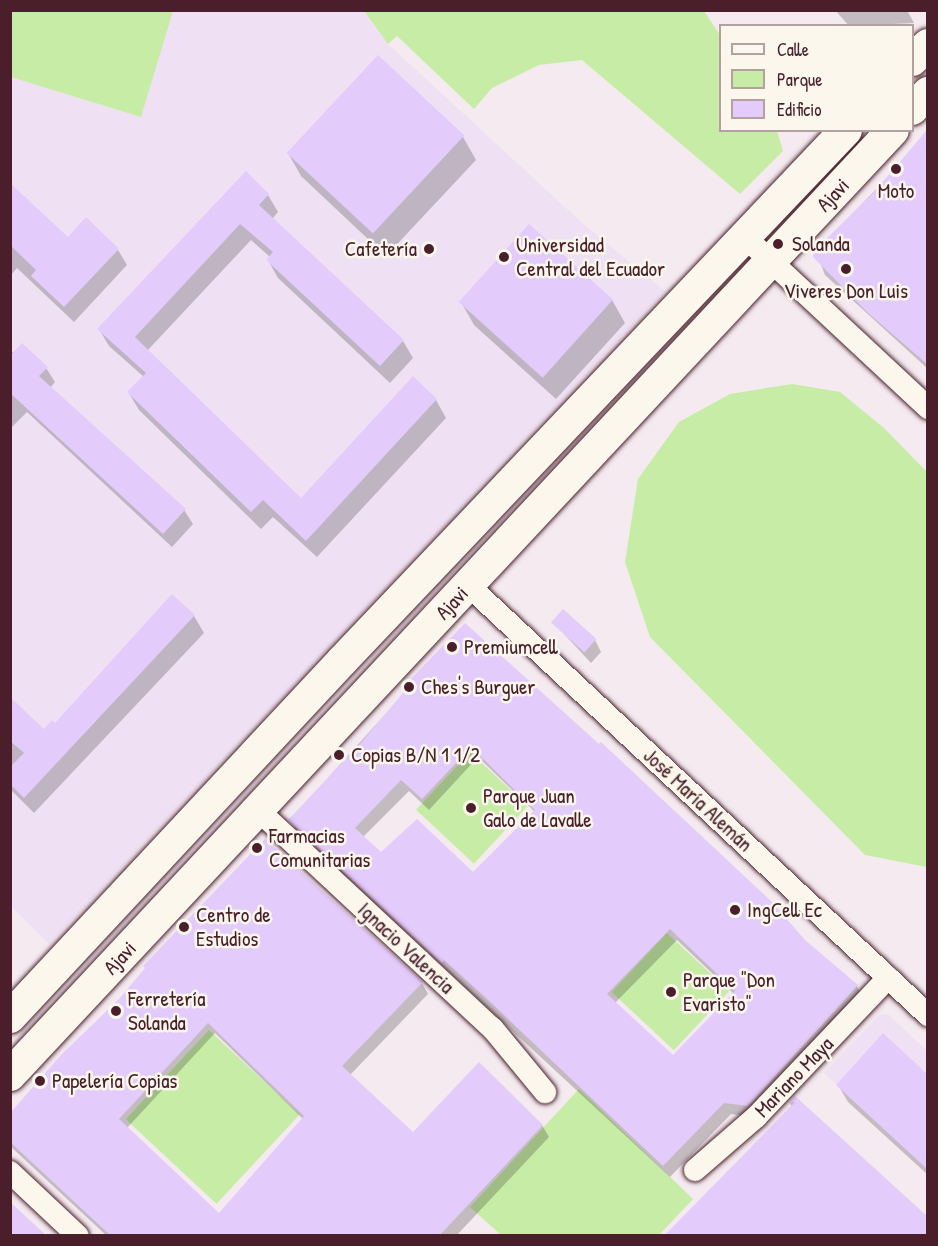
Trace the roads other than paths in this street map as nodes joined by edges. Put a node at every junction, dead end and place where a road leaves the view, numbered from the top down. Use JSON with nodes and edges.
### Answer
{"nodes":[{"id":1,"x":927,"y":45,"type":"edge"},
{"id":2,"x":914,"y":58,"type":"edge"},
{"id":3,"x":927,"y":93,"type":"edge"},
{"id":4,"x":914,"y":107,"type":"edge"},
{"id":5,"x":844,"y":132,"type":"edge"},
{"id":6,"x":891,"y":132,"type":"edge"},
{"id":7,"x":747,"y":239,"type":"junction"},
{"id":8,"x":771,"y":261,"type":"junction"},
{"id":9,"x":927,"y":408,"type":"edge"},
{"id":10,"x":468,"y":585,"type":"junction"},
{"id":11,"x":259,"y":811,"type":"junction"},
{"id":12,"x":888,"y":978,"type":"junction"},
{"id":13,"x":927,"y":1015,"type":"edge"},
{"id":14,"x":10,"y":1017,"type":"edge"},
{"id":15,"x":10,"y":1075,"type":"edge"},
{"id":16,"x":545,"y":1092,"type":"dead end"},
{"id":17,"x":695,"y":1170,"type":"dead end"},
{"id":18,"x":10,"y":1172,"type":"edge"},
{"id":19,"x":75,"y":1234,"type":"edge"}],
"edges":[{"from":1,"to":2,"type":"street"},
{"from":3,"to":4,"type":"street"},
{"from":5,"to":7,"type":"street","name":"Ajavi"},
{"from":6,"to":8,"type":"street","name":"Ajavi"},
{"from":7,"to":8,"type":"street"},
{"from":7,"to":14,"type":"street","name":"Ajavi"},
{"from":8,"to":9,"type":"street"},
{"from":8,"to":10,"type":"street","name":"Ajavi"},
{"from":10,"to":11,"type":"street","name":"Ajavi"},
{"from":10,"to":12,"type":"street","name":"José María Alemán"},
{"from":11,"to":15,"type":"street","name":"Ajavi"},
{"from":11,"to":16,"type":"street","name":"Ignacio Valencia"},
{"from":12,"to":13,"type":"street","name":"José María Alemán"},
{"from":12,"to":17,"type":"street","name":"Mariano Maya"},
{"from":18,"to":19,"type":"street"}]}
